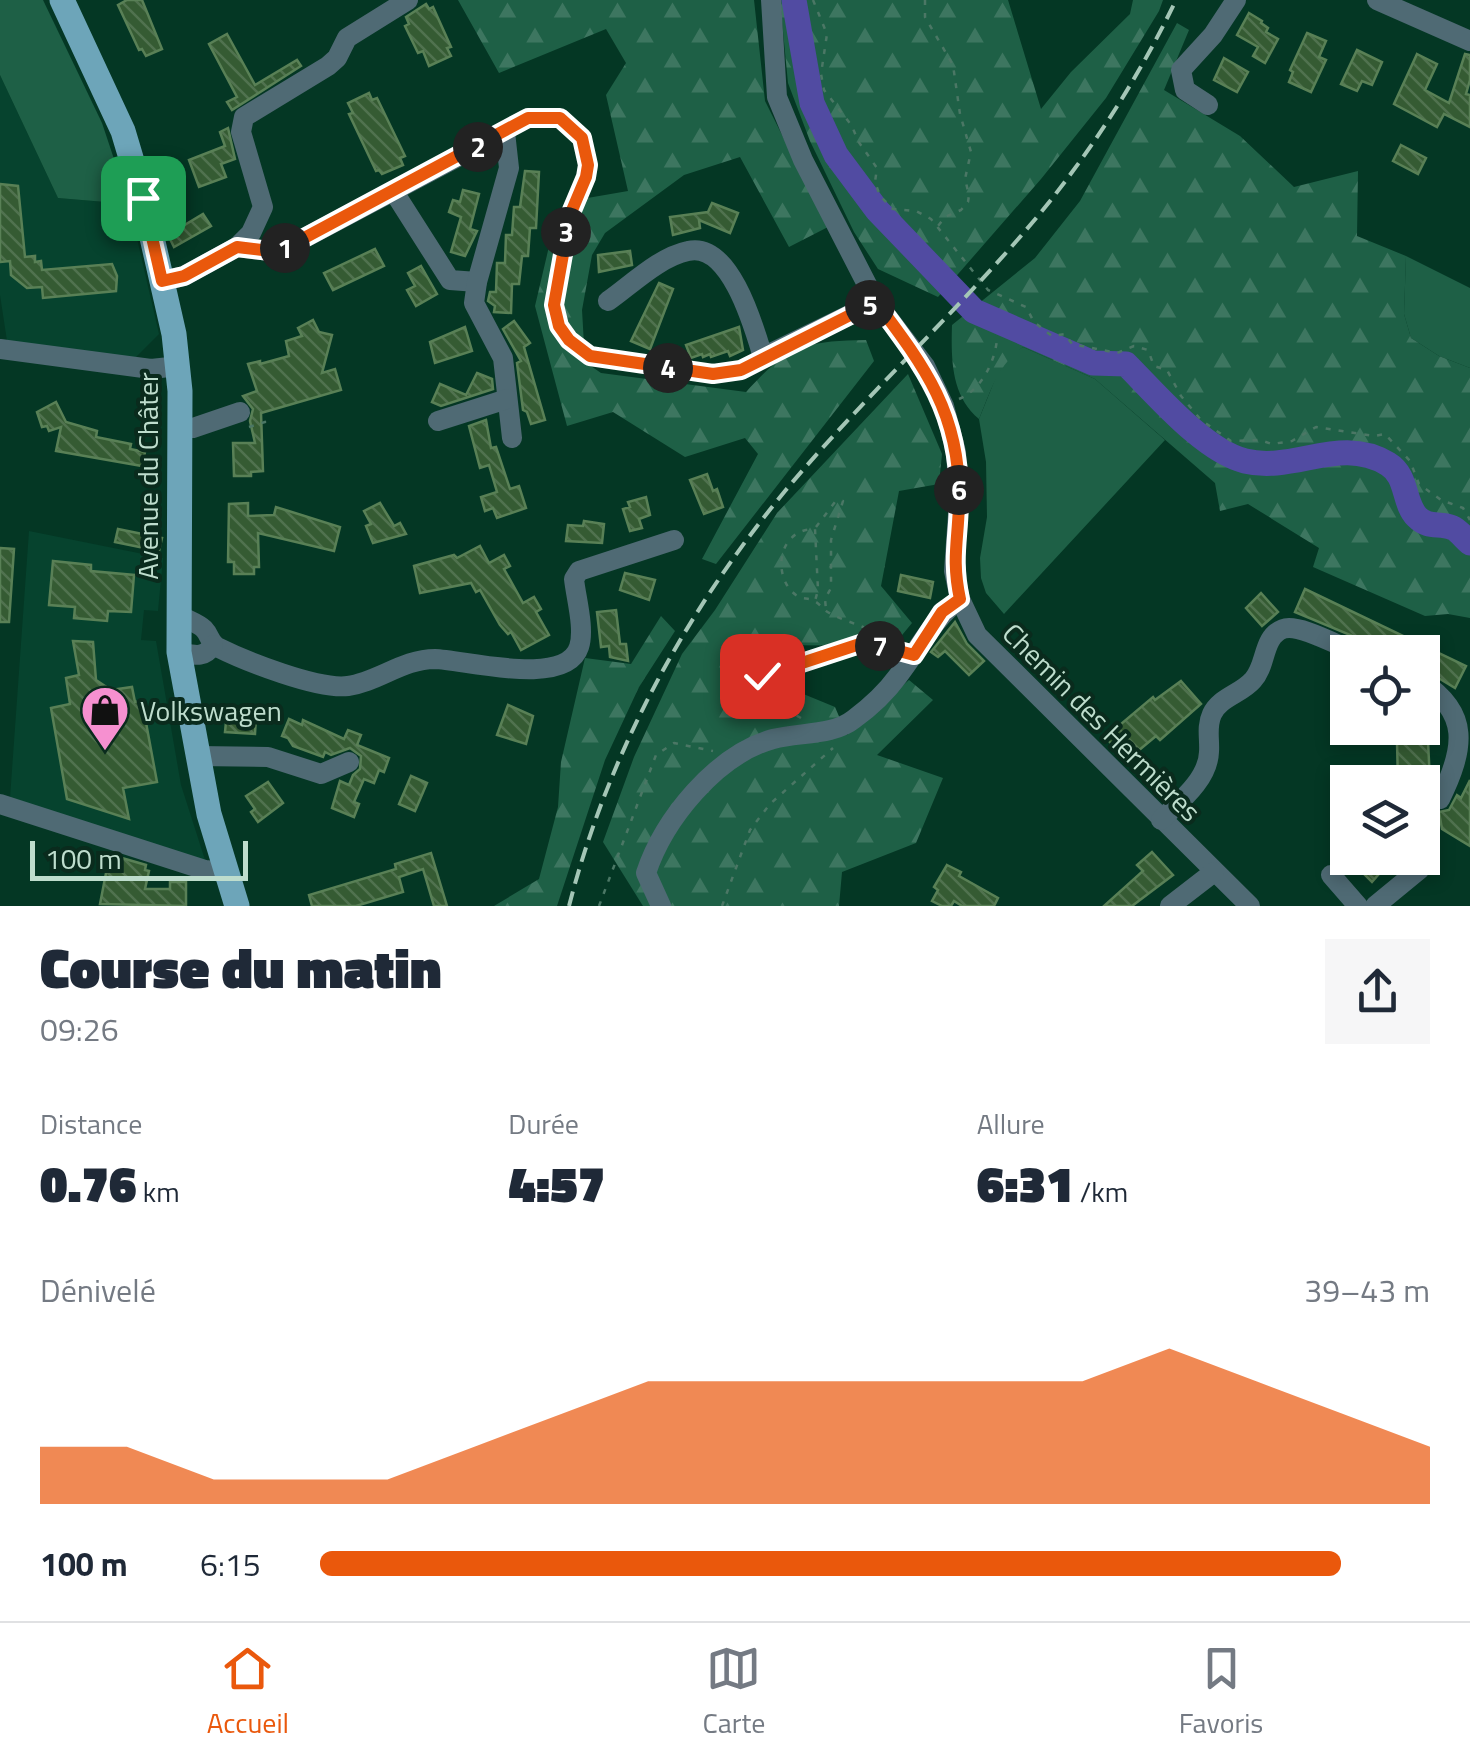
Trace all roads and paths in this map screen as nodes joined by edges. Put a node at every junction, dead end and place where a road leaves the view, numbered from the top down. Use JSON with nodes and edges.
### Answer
{"nodes":[{"id":1,"x":62,"y":0,"type":"edge"},
{"id":2,"x":408,"y":0,"type":"edge"},
{"id":3,"x":771,"y":0,"type":"edge"},
{"id":4,"x":813,"y":0,"type":"edge"},
{"id":5,"x":925,"y":0,"type":"edge"},
{"id":6,"x":1236,"y":0,"type":"edge"},
{"id":7,"x":1377,"y":0,"type":"edge"},
{"id":8,"x":1409,"y":6,"type":"edge"},
{"id":9,"x":1470,"y":41,"type":"edge"},
{"id":10,"x":1208,"y":105,"type":"dead end"},
{"id":11,"x":505,"y":132,"type":"junction"},
{"id":12,"x":394,"y":192,"type":"junction"},
{"id":13,"x":937,"y":227,"type":"junction"},
{"id":14,"x":237,"y":247,"type":"junction"},
{"id":15,"x":162,"y":281,"type":"junction"},
{"id":16,"x":477,"y":282,"type":"junction"},
{"id":17,"x":608,"y":302,"type":"dead end"},
{"id":18,"x":876,"y":302,"type":"junction"},
{"id":19,"x":997,"y":339,"type":"dead end"},
{"id":20,"x":0,"y":348,"type":"edge"},
{"id":21,"x":763,"y":357,"type":"junction"},
{"id":22,"x":178,"y":366,"type":"junction"},
{"id":23,"x":507,"y":398,"type":"junction"},
{"id":24,"x":944,"y":406,"type":"junction"},
{"id":25,"x":240,"y":412,"type":"dead end"},
{"id":26,"x":438,"y":421,"type":"dead end"},
{"id":27,"x":180,"y":428,"type":"junction"},
{"id":28,"x":512,"y":438,"type":"dead end"},
{"id":29,"x":1470,"y":520,"type":"edge"},
{"id":30,"x":815,"y":528,"type":"junction"},
{"id":31,"x":674,"y":540,"type":"dead end"},
{"id":32,"x":960,"y":599,"type":"junction"},
{"id":33,"x":814,"y":600,"type":"junction"},
{"id":34,"x":826,"y":611,"type":"junction"},
{"id":35,"x":177,"y":614,"type":"junction"},
{"id":36,"x":866,"y":642,"type":"junction"},
{"id":37,"x":1330,"y":642,"type":"edge"},
{"id":38,"x":213,"y":645,"type":"junction"},
{"id":39,"x":179,"y":652,"type":"junction"},
{"id":40,"x":914,"y":655,"type":"junction"},
{"id":41,"x":1440,"y":691,"type":"edge"},
{"id":42,"x":809,"y":732,"type":"junction"},
{"id":43,"x":842,"y":743,"type":"dead end"},
{"id":44,"x":197,"y":756,"type":"junction"},
{"id":45,"x":734,"y":756,"type":"junction"},
{"id":46,"x":348,"y":762,"type":"dead end"},
{"id":47,"x":1440,"y":799,"type":"dead end"},
{"id":48,"x":0,"y":804,"type":"edge"},
{"id":49,"x":1161,"y":820,"type":"junction"},
{"id":50,"x":226,"y":872,"type":"junction"},
{"id":51,"x":1214,"y":872,"type":"junction"},
{"id":52,"x":1331,"y":875,"type":"dead end"},
{"id":53,"x":1413,"y":875,"type":"edge"},
{"id":54,"x":236,"y":906,"type":"edge"},
{"id":55,"x":599,"y":906,"type":"edge"},
{"id":56,"x":660,"y":906,"type":"edge"},
{"id":57,"x":722,"y":906,"type":"edge"},
{"id":58,"x":1170,"y":906,"type":"edge"},
{"id":59,"x":1250,"y":906,"type":"edge"},
{"id":60,"x":1358,"y":906,"type":"edge"},
{"id":61,"x":1375,"y":906,"type":"edge"}],
"edges":[{"from":1,"to":15,"type":"main road","name":"Avenue du Châter"},
{"from":2,"to":14,"type":"street"},
{"from":3,"to":18,"type":"street","name":"Chemin des Hermières"},
{"from":4,"to":13,"type":"path"},
{"from":5,"to":13,"type":"path"},
{"from":6,"to":10,"type":"street"},
{"from":7,"to":8,"type":"street"},
{"from":8,"to":9,"type":"street"},
{"from":11,"to":12,"type":"street"},
{"from":11,"to":16,"type":"street"},
{"from":11,"to":21,"type":"path"},
{"from":12,"to":14,"type":"street"},
{"from":12,"to":16,"type":"street"},
{"from":13,"to":29,"type":"path"},
{"from":14,"to":15,"type":"street"},
{"from":15,"to":22,"type":"main road","name":"Avenue du Châter"},
{"from":16,"to":23,"type":"street"},
{"from":17,"to":21,"type":"street"},
{"from":18,"to":21,"type":"street"},
{"from":18,"to":24,"type":"street","name":"Chemin des Hermières"},
{"from":19,"to":24,"type":"path"},
{"from":20,"to":22,"type":"street"},
{"from":22,"to":27,"type":"main road","name":"Avenue du Châter"},
{"from":23,"to":26,"type":"street"},
{"from":23,"to":28,"type":"street"},
{"from":24,"to":32,"type":"street","name":"Chemin des Hermières"},
{"from":25,"to":27,"type":"street"},
{"from":27,"to":35,"type":"main road","name":"Avenue du Châter"},
{"from":30,"to":33,"type":"path"},
{"from":30,"to":33,"type":"path"},
{"from":30,"to":34,"type":"path"},
{"from":31,"to":38,"type":"street"},
{"from":32,"to":40,"type":"street"},
{"from":32,"to":49,"type":"street","name":"Chemin des Hermières"},
{"from":33,"to":34,"type":"path"},
{"from":34,"to":36,"type":"path"},
{"from":35,"to":38,"type":"street"},
{"from":35,"to":39,"type":"main road","name":"Avenue du Châter"},
{"from":36,"to":40,"type":"path"},
{"from":36,"to":42,"type":"path"},
{"from":37,"to":49,"type":"street"},
{"from":38,"to":39,"type":"street"},
{"from":39,"to":44,"type":"main road","name":"Avenue du Châter"},
{"from":40,"to":42,"type":"street"},
{"from":41,"to":47,"type":"street"},
{"from":42,"to":45,"type":"street"},
{"from":43,"to":57,"type":"path"},
{"from":44,"to":46,"type":"street"},
{"from":44,"to":50,"type":"main road","name":"Avenue du Châter"},
{"from":45,"to":55,"type":"path"},
{"from":45,"to":56,"type":"street"},
{"from":48,"to":50,"type":"street"},
{"from":49,"to":51,"type":"street","name":"Chemin des Hermières"},
{"from":50,"to":54,"type":"main road","name":"Avenue du Châter"},
{"from":51,"to":58,"type":"street"},
{"from":51,"to":59,"type":"street","name":"Chemin des Hermières"},
{"from":52,"to":60,"type":"street"},
{"from":53,"to":61,"type":"street"}]}
